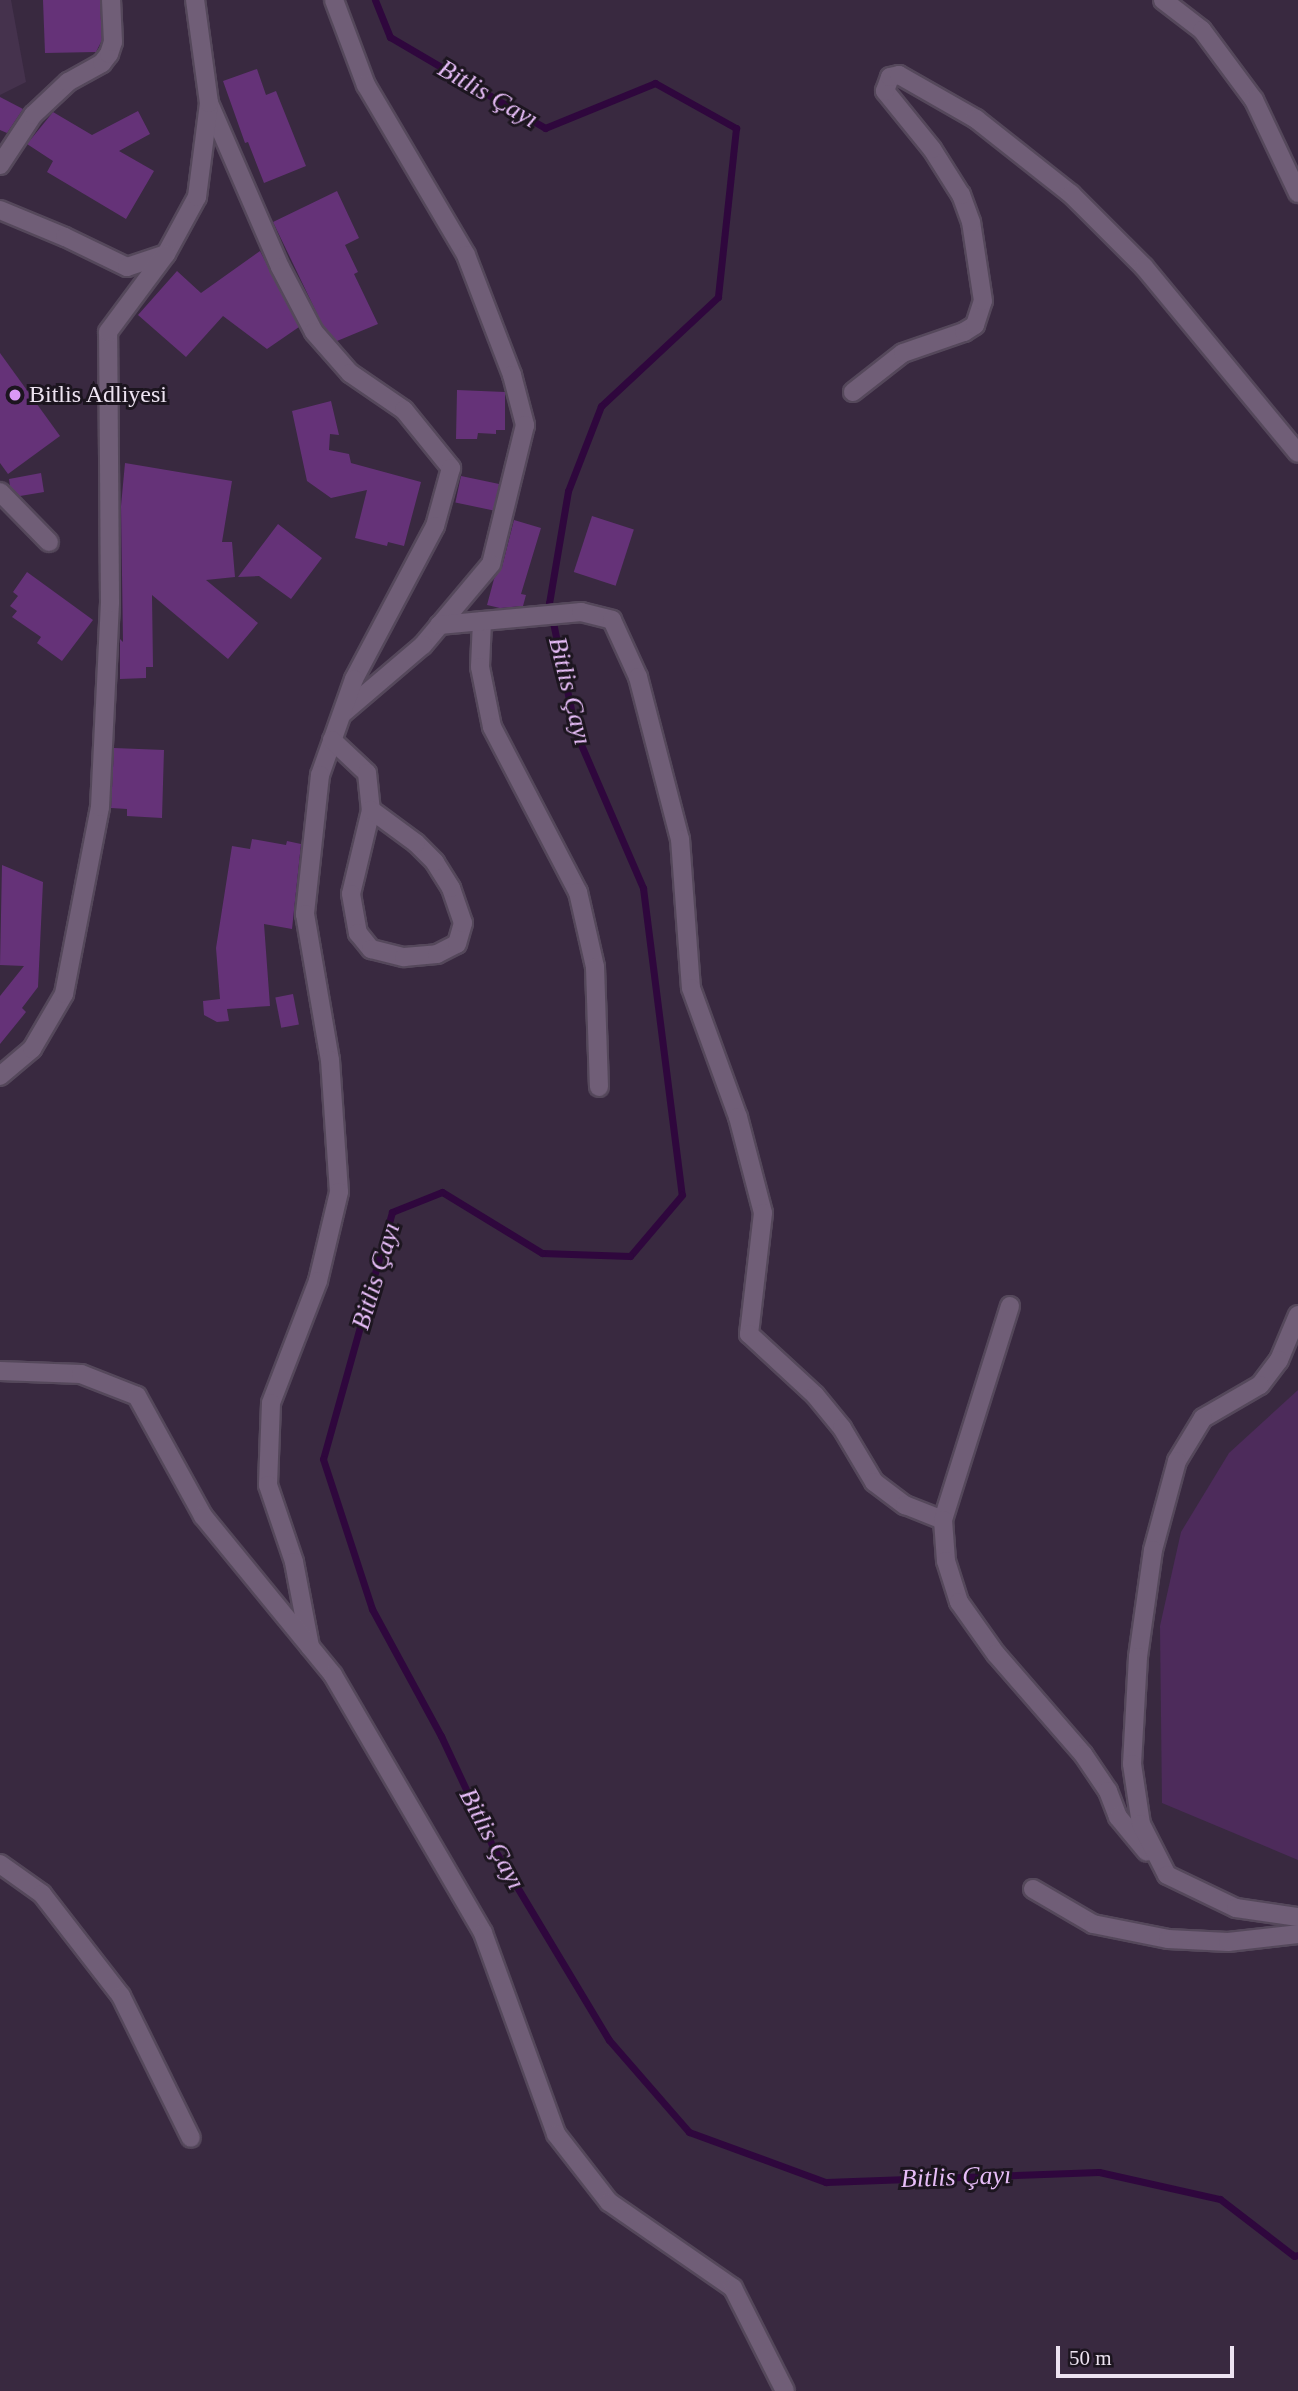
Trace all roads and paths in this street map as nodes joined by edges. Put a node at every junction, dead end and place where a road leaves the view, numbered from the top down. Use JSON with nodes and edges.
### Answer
{"nodes":[{"id":1,"x":111,"y":0,"type":"edge"},
{"id":2,"x":195,"y":0,"type":"edge"},
{"id":3,"x":334,"y":0,"type":"edge"},
{"id":4,"x":1163,"y":0,"type":"edge"},
{"id":5,"x":209,"y":103,"type":"junction"},
{"id":6,"x":0,"y":165,"type":"edge"},
{"id":7,"x":1298,"y":193,"type":"edge"},
{"id":8,"x":0,"y":211,"type":"edge"},
{"id":9,"x":166,"y":254,"type":"junction"},
{"id":10,"x":853,"y":392,"type":"dead end"},
{"id":11,"x":1298,"y":453,"type":"edge"},
{"id":12,"x":0,"y":492,"type":"edge"},
{"id":13,"x":49,"y":542,"type":"dead end"},
{"id":14,"x":482,"y":621,"type":"junction"},
{"id":15,"x":439,"y":625,"type":"junction"},
{"id":16,"x":341,"y":715,"type":"junction"},
{"id":17,"x":332,"y":740,"type":"junction"},
{"id":18,"x":371,"y":810,"type":"junction"},
{"id":19,"x":0,"y":1076,"type":"edge"},
{"id":20,"x":599,"y":1087,"type":"dead end"},
{"id":21,"x":1010,"y":1306,"type":"dead end"},
{"id":22,"x":1298,"y":1315,"type":"edge"},
{"id":23,"x":0,"y":1371,"type":"edge"},
{"id":24,"x":943,"y":1520,"type":"junction"},
{"id":25,"x":310,"y":1647,"type":"junction"},
{"id":26,"x":0,"y":1864,"type":"edge"},
{"id":27,"x":1167,"y":1875,"type":"junction"},
{"id":28,"x":1033,"y":1889,"type":"dead end"},
{"id":29,"x":1298,"y":1917,"type":"edge"},
{"id":30,"x":1298,"y":1934,"type":"edge"},
{"id":31,"x":191,"y":2138,"type":"dead end"},
{"id":32,"x":785,"y":2391,"type":"edge"}],
"edges":[{"from":1,"to":6,"type":"street"},
{"from":2,"to":5,"type":"street"},
{"from":3,"to":15,"type":"street"},
{"from":4,"to":7,"type":"street"},
{"from":5,"to":9,"type":"street"},
{"from":5,"to":16,"type":"street"},
{"from":8,"to":9,"type":"street"},
{"from":9,"to":19,"type":"street"},
{"from":10,"to":11,"type":"street"},
{"from":12,"to":13,"type":"street"},
{"from":14,"to":15,"type":"street"},
{"from":14,"to":20,"type":"street"},
{"from":14,"to":24,"type":"street"},
{"from":15,"to":16,"type":"street"},
{"from":16,"to":17,"type":"street"},
{"from":17,"to":18,"type":"street"},
{"from":17,"to":25,"type":"street"},
{"from":18,"to":18,"type":"street"},
{"from":21,"to":24,"type":"street"},
{"from":22,"to":27,"type":"street"},
{"from":23,"to":25,"type":"street"},
{"from":24,"to":27,"type":"street"},
{"from":25,"to":32,"type":"street"},
{"from":26,"to":31,"type":"street"},
{"from":27,"to":29,"type":"street"},
{"from":28,"to":30,"type":"street"}]}
